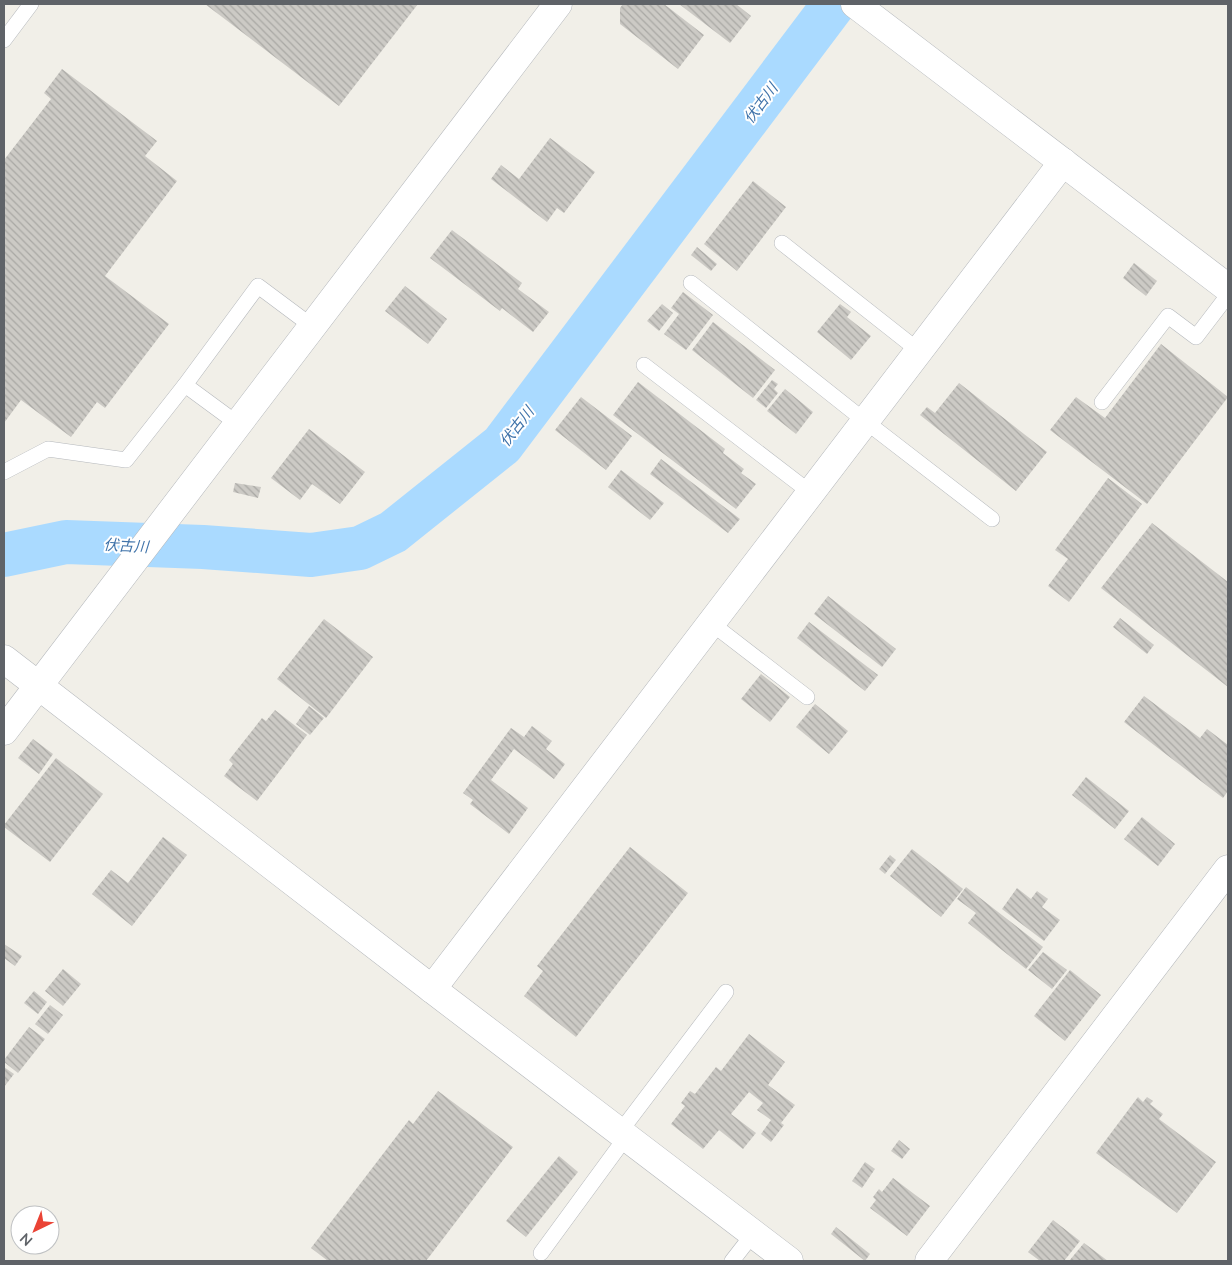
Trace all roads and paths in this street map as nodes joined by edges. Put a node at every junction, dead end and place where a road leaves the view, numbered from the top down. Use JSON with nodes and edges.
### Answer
{"nodes":[{"id":1,"x":31,"y":4,"type":"edge"},
{"id":2,"x":558,"y":4,"type":"edge"},
{"id":3,"x":858,"y":5,"type":"edge"},
{"id":4,"x":4,"y":40,"type":"edge"},
{"id":5,"x":1063,"y":162,"type":"junction"},
{"id":6,"x":782,"y":243,"type":"dead end"},
{"id":7,"x":691,"y":284,"type":"dead end"},
{"id":8,"x":1228,"y":288,"type":"edge"},
{"id":9,"x":1228,"y":295,"type":"edge"},
{"id":10,"x":313,"y":327,"type":"junction"},
{"id":11,"x":919,"y":351,"type":"junction"},
{"id":12,"x":644,"y":365,"type":"dead end"},
{"id":13,"x":185,"y":385,"type":"junction"},
{"id":14,"x":1102,"y":402,"type":"dead end"},
{"id":15,"x":865,"y":421,"type":"junction"},
{"id":16,"x":238,"y":424,"type":"junction"},
{"id":17,"x":4,"y":472,"type":"edge"},
{"id":18,"x":811,"y":492,"type":"junction"},
{"id":19,"x":992,"y":519,"type":"dead end"},
{"id":20,"x":711,"y":623,"type":"junction"},
{"id":21,"x":4,"y":660,"type":"edge"},
{"id":22,"x":39,"y":685,"type":"junction"},
{"id":23,"x":807,"y":697,"type":"dead end"},
{"id":24,"x":4,"y":731,"type":"edge"},
{"id":25,"x":1228,"y":869,"type":"edge"},
{"id":26,"x":432,"y":989,"type":"junction"},
{"id":27,"x":726,"y":992,"type":"dead end"},
{"id":28,"x":623,"y":1135,"type":"junction"},
{"id":29,"x":753,"y":1234,"type":"junction"},
{"id":30,"x":541,"y":1253,"type":"dead end"},
{"id":31,"x":732,"y":1261,"type":"edge"},
{"id":32,"x":789,"y":1261,"type":"edge"},
{"id":33,"x":929,"y":1261,"type":"edge"}],
"edges":[{"from":1,"to":4,"type":"lane"},
{"from":2,"to":10,"type":"street"},
{"from":3,"to":5,"type":"street"},
{"from":5,"to":8,"type":"street"},
{"from":5,"to":11,"type":"street"},
{"from":6,"to":11,"type":"lane"},
{"from":7,"to":15,"type":"lane"},
{"from":9,"to":14,"type":"lane"},
{"from":10,"to":13,"type":"lane"},
{"from":10,"to":16,"type":"street"},
{"from":11,"to":15,"type":"street"},
{"from":12,"to":18,"type":"lane"},
{"from":13,"to":16,"type":"lane"},
{"from":13,"to":17,"type":"lane"},
{"from":15,"to":18,"type":"street"},
{"from":15,"to":19,"type":"lane"},
{"from":16,"to":22,"type":"street"},
{"from":18,"to":20,"type":"street"},
{"from":20,"to":23,"type":"lane"},
{"from":20,"to":26,"type":"street"},
{"from":21,"to":22,"type":"street"},
{"from":22,"to":24,"type":"street"},
{"from":22,"to":26,"type":"street"},
{"from":25,"to":33,"type":"street"},
{"from":26,"to":28,"type":"street"},
{"from":27,"to":28,"type":"lane"},
{"from":28,"to":29,"type":"street"},
{"from":28,"to":30,"type":"lane"},
{"from":29,"to":31,"type":"lane"},
{"from":29,"to":32,"type":"street"}]}
